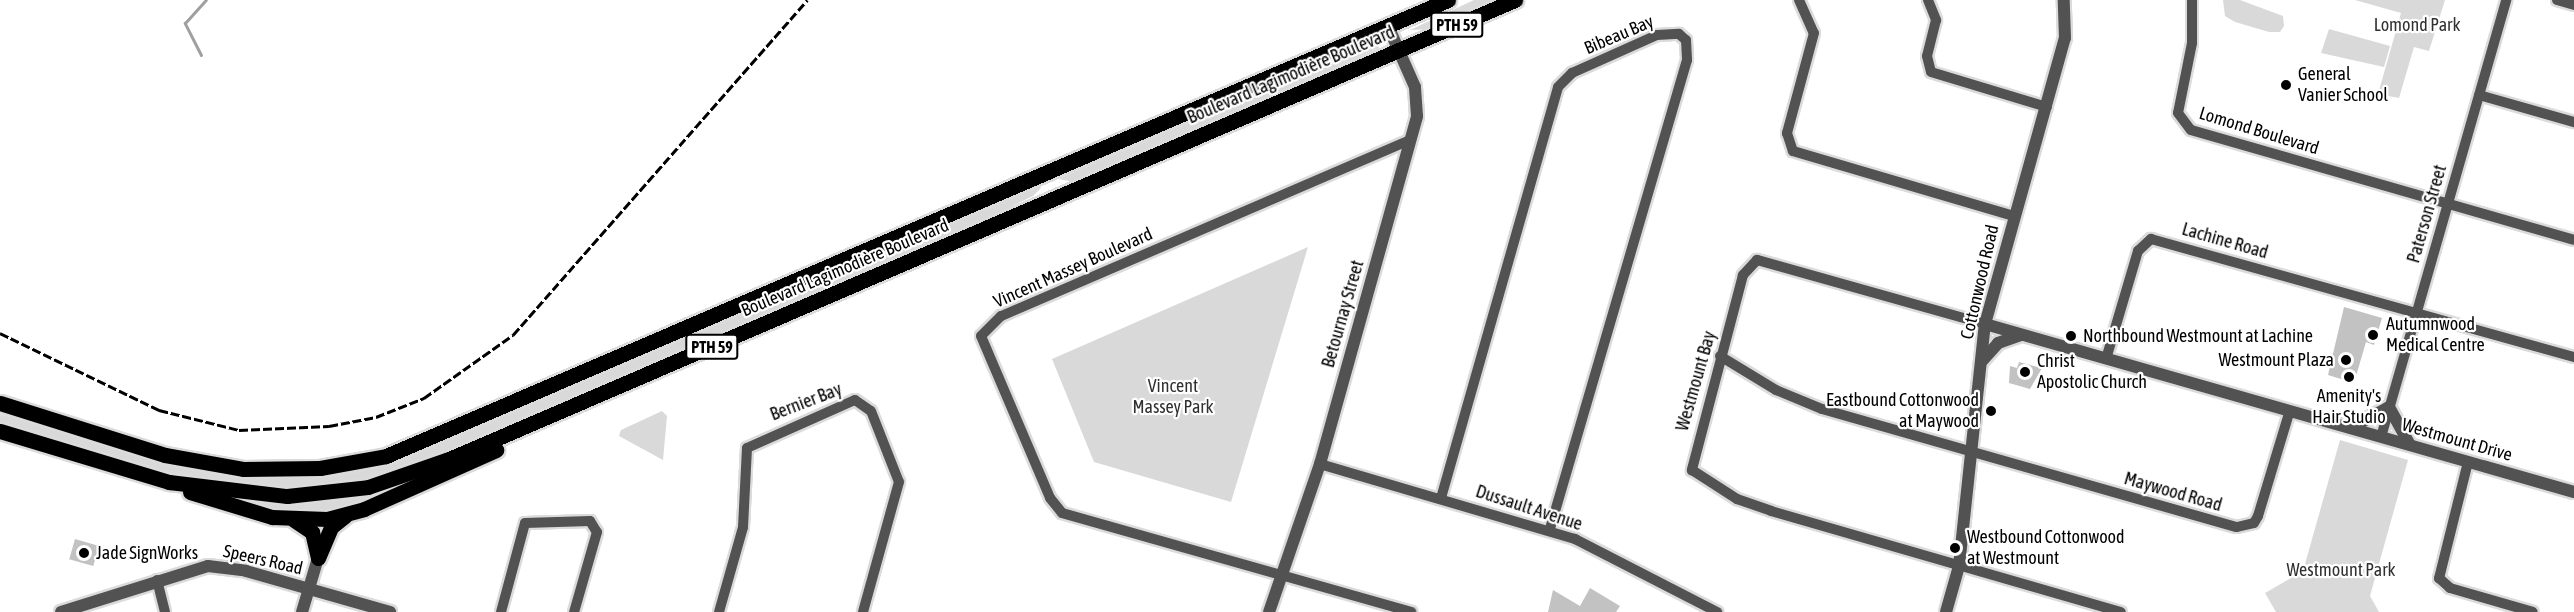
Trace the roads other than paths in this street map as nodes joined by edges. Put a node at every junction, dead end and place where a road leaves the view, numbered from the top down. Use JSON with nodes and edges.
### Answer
{"nodes":[{"id":1,"x":1448,"y":0,"type":"edge"},
{"id":2,"x":1515,"y":0,"type":"edge"},
{"id":3,"x":1799,"y":0,"type":"edge"},
{"id":4,"x":1929,"y":0,"type":"edge"},
{"id":5,"x":2064,"y":0,"type":"edge"},
{"id":6,"x":2192,"y":0,"type":"edge"},
{"id":7,"x":2506,"y":0,"type":"edge"},
{"id":8,"x":2557,"y":0,"type":"edge"},
{"id":9,"x":2574,"y":5,"type":"edge"},
{"id":10,"x":1388,"y":26,"type":"junction"},
{"id":11,"x":1399,"y":50,"type":"junction"},
{"id":12,"x":2479,"y":95,"type":"junction"},
{"id":13,"x":2047,"y":107,"type":"junction"},
{"id":14,"x":2574,"y":122,"type":"edge"},
{"id":15,"x":1410,"y":140,"type":"junction"},
{"id":16,"x":1048,"y":173,"type":"junction"},
{"id":17,"x":1059,"y":197,"type":"junction"},
{"id":18,"x":2447,"y":203,"type":"junction"},
{"id":19,"x":2014,"y":216,"type":"junction"},
{"id":20,"x":2574,"y":240,"type":"edge"},
{"id":21,"x":2416,"y":312,"type":"junction"},
{"id":22,"x":1985,"y":324,"type":"junction"},
{"id":23,"x":2023,"y":335,"type":"junction"},
{"id":24,"x":1720,"y":356,"type":"junction"},
{"id":25,"x":2574,"y":357,"type":"edge"},
{"id":26,"x":2106,"y":359,"type":"junction"},
{"id":27,"x":1981,"y":362,"type":"junction"},
{"id":28,"x":0,"y":404,"type":"edge"},
{"id":29,"x":2389,"y":407,"type":"junction"},
{"id":30,"x":2289,"y":413,"type":"junction"},
{"id":31,"x":537,"y":422,"type":"junction"},
{"id":32,"x":2351,"y":428,"type":"junction"},
{"id":33,"x":0,"y":431,"type":"edge"},
{"id":34,"x":2381,"y":437,"type":"junction"},
{"id":35,"x":2410,"y":445,"type":"junction"},
{"id":36,"x":1972,"y":452,"type":"junction"},
{"id":37,"x":2468,"y":462,"type":"junction"},
{"id":38,"x":1320,"y":464,"type":"junction"},
{"id":39,"x":168,"y":482,"type":"junction"},
{"id":40,"x":2574,"y":492,"type":"edge"},
{"id":41,"x":1441,"y":498,"type":"junction"},
{"id":42,"x":347,"y":514,"type":"junction"},
{"id":43,"x":294,"y":520,"type":"junction"},
{"id":44,"x":1550,"y":530,"type":"junction"},
{"id":45,"x":318,"y":558,"type":"junction"},
{"id":46,"x":1959,"y":566,"type":"junction"},
{"id":47,"x":1282,"y":575,"type":"junction"},
{"id":48,"x":157,"y":580,"type":"junction"},
{"id":49,"x":308,"y":589,"type":"junction"},
{"id":50,"x":61,"y":612,"type":"edge"},
{"id":51,"x":165,"y":612,"type":"edge"},
{"id":52,"x":302,"y":612,"type":"edge"},
{"id":53,"x":390,"y":612,"type":"edge"},
{"id":54,"x":501,"y":612,"type":"edge"},
{"id":55,"x":574,"y":612,"type":"edge"},
{"id":56,"x":719,"y":612,"type":"edge"},
{"id":57,"x":863,"y":612,"type":"edge"},
{"id":58,"x":1269,"y":612,"type":"edge"},
{"id":59,"x":1411,"y":612,"type":"edge"},
{"id":60,"x":1717,"y":612,"type":"edge"},
{"id":61,"x":1946,"y":612,"type":"edge"},
{"id":62,"x":2121,"y":612,"type":"edge"},
{"id":63,"x":2533,"y":612,"type":"edge"}],
"edges":[{"from":1,"to":10,"type":"main road","name":"Boulevard Lagimodière Boulevard","number":"PTH 59"},
{"from":2,"to":11,"type":"main road","name":"Boulevard Lagimodière Boulevard","number":"PTH 59"},
{"from":3,"to":19,"type":"street"},
{"from":4,"to":13,"type":"street"},
{"from":5,"to":13,"type":"street","name":"Cottonwood Road"},
{"from":6,"to":18,"type":"street","name":"Lomond Boulevard"},
{"from":7,"to":12,"type":"street","name":"Paterson Street"},
{"from":8,"to":9,"type":"street"},
{"from":10,"to":11,"type":"street","name":"Betournay Street"},
{"from":10,"to":16,"type":"main road","name":"Boulevard Lagimodière Boulevard","number":"PTH 59"},
{"from":11,"to":15,"type":"street","name":"Betournay Street"},
{"from":11,"to":17,"type":"main road","name":"Boulevard Lagimodière Boulevard","number":"PTH 59"},
{"from":12,"to":14,"type":"street"},
{"from":12,"to":18,"type":"street","name":"Paterson Street"},
{"from":13,"to":19,"type":"street","name":"Cottonwood Road"},
{"from":15,"to":38,"type":"street","name":"Betournay Street"},
{"from":15,"to":47,"type":"street","name":"Vincent Massey Boulevard"},
{"from":16,"to":17,"type":"main road"},
{"from":16,"to":28,"type":"main road","name":"Boulevard Lagimodière Boulevard","number":"PTH 59"},
{"from":17,"to":31,"type":"main road","name":"Boulevard Lagimodière Boulevard","number":"PTH 59"},
{"from":18,"to":20,"type":"street"},
{"from":18,"to":21,"type":"street","name":"Paterson Street"},
{"from":19,"to":22,"type":"street","name":"Cottonwood Road"},
{"from":21,"to":25,"type":"street"},
{"from":21,"to":26,"type":"street","name":"Lachine Road"},
{"from":21,"to":29,"type":"street","name":"Paterson Street"},
{"from":22,"to":23,"type":"street","name":"Westmount Drive"},
{"from":22,"to":24,"type":"street","name":"Westmount Bay"},
{"from":22,"to":27,"type":"street","name":"Cottonwood Road"},
{"from":23,"to":26,"type":"street","name":"Westmount Drive"},
{"from":23,"to":27,"type":"street"},
{"from":24,"to":36,"type":"street"},
{"from":24,"to":46,"type":"street","name":"Westmount Bay"},
{"from":26,"to":30,"type":"street","name":"Westmount Drive"},
{"from":27,"to":36,"type":"street","name":"Cottonwood Road"},
{"from":29,"to":32,"type":"street"},
{"from":29,"to":34,"type":"street","name":"Paterson Street"},
{"from":29,"to":35,"type":"street"},
{"from":30,"to":32,"type":"street","name":"Westmount Drive"},
{"from":30,"to":36,"type":"street","name":"Maywood Road"},
{"from":31,"to":39,"type":"main road","name":"Boulevard Lagimodière Boulevard","number":"PTH 59"},
{"from":31,"to":42,"type":"main road"},
{"from":32,"to":34,"type":"street","name":"Westmount Drive"},
{"from":33,"to":39,"type":"main road","name":"Boulevard Lagimodière Boulevard","number":"PTH 59"},
{"from":34,"to":35,"type":"street","name":"Westmount Drive"},
{"from":35,"to":37,"type":"street","name":"Westmount Drive"},
{"from":36,"to":46,"type":"street","name":"Cottonwood Road"},
{"from":37,"to":40,"type":"street","name":"Westmount Drive"},
{"from":37,"to":63,"type":"street"},
{"from":38,"to":41,"type":"street","name":"Dussault Avenue"},
{"from":38,"to":47,"type":"street","name":"Betournay Street"},
{"from":39,"to":43,"type":"main road"},
{"from":41,"to":44,"type":"street","name":"Dussault Avenue"},
{"from":41,"to":44,"type":"street","name":"Bibeau Bay"},
{"from":42,"to":43,"type":"main road"},
{"from":42,"to":45,"type":"main road"},
{"from":43,"to":45,"type":"main road"},
{"from":44,"to":60,"type":"street","name":"Dussault Avenue"},
{"from":45,"to":49,"type":"street"},
{"from":46,"to":61,"type":"street","name":"Cottonwood Road"},
{"from":46,"to":62,"type":"street","name":"Westmount Bay"},
{"from":47,"to":58,"type":"street","name":"Betournay Street"},
{"from":47,"to":59,"type":"street"},
{"from":48,"to":49,"type":"street","name":"Speers Road"},
{"from":48,"to":50,"type":"street","name":"Speers Road"},
{"from":48,"to":51,"type":"street"},
{"from":49,"to":52,"type":"street"},
{"from":49,"to":53,"type":"street","name":"Speers Road"},
{"from":54,"to":55,"type":"street"},
{"from":56,"to":57,"type":"street","name":"Bernier Bay"}]}
